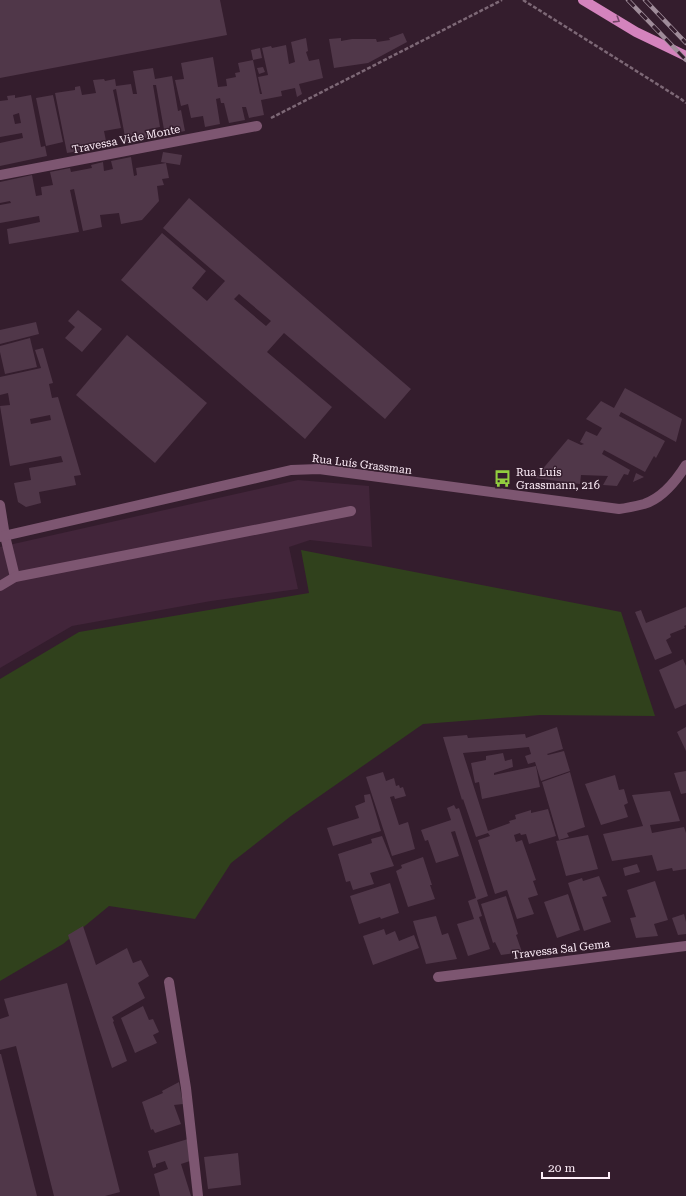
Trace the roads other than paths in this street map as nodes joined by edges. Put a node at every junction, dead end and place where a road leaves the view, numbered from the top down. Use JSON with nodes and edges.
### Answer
{"nodes":[{"id":1,"x":583,"y":0,"type":"edge"},
{"id":2,"x":686,"y":56,"type":"edge"},
{"id":3,"x":256,"y":126,"type":"road end"},
{"id":4,"x":0,"y":175,"type":"edge"},
{"id":5,"x":686,"y":465,"type":"edge"},
{"id":6,"x":0,"y":504,"type":"edge"},
{"id":7,"x":351,"y":511,"type":"dead end"},
{"id":8,"x":2,"y":536,"type":"edge"},
{"id":9,"x":15,"y":577,"type":"junction"},
{"id":10,"x":0,"y":586,"type":"edge"},
{"id":11,"x":686,"y":946,"type":"edge"},
{"id":12,"x":438,"y":977,"type":"dead end"},
{"id":13,"x":169,"y":982,"type":"dead end"},
{"id":14,"x":198,"y":1196,"type":"edge"}],
"edges":[{"from":1,"to":2,"type":"main road","one_way":true},
{"from":3,"to":4,"type":"street","name":"Travessa Vide Monte"},
{"from":5,"to":8,"type":"street","name":"Rua Luís Grassman"},
{"from":6,"to":8,"type":"street"},
{"from":7,"to":9,"type":"street"},
{"from":8,"to":9,"type":"street"},
{"from":9,"to":10,"type":"street"},
{"from":11,"to":12,"type":"street","name":"Travessa Sal Gema"},
{"from":13,"to":14,"type":"street"}]}
